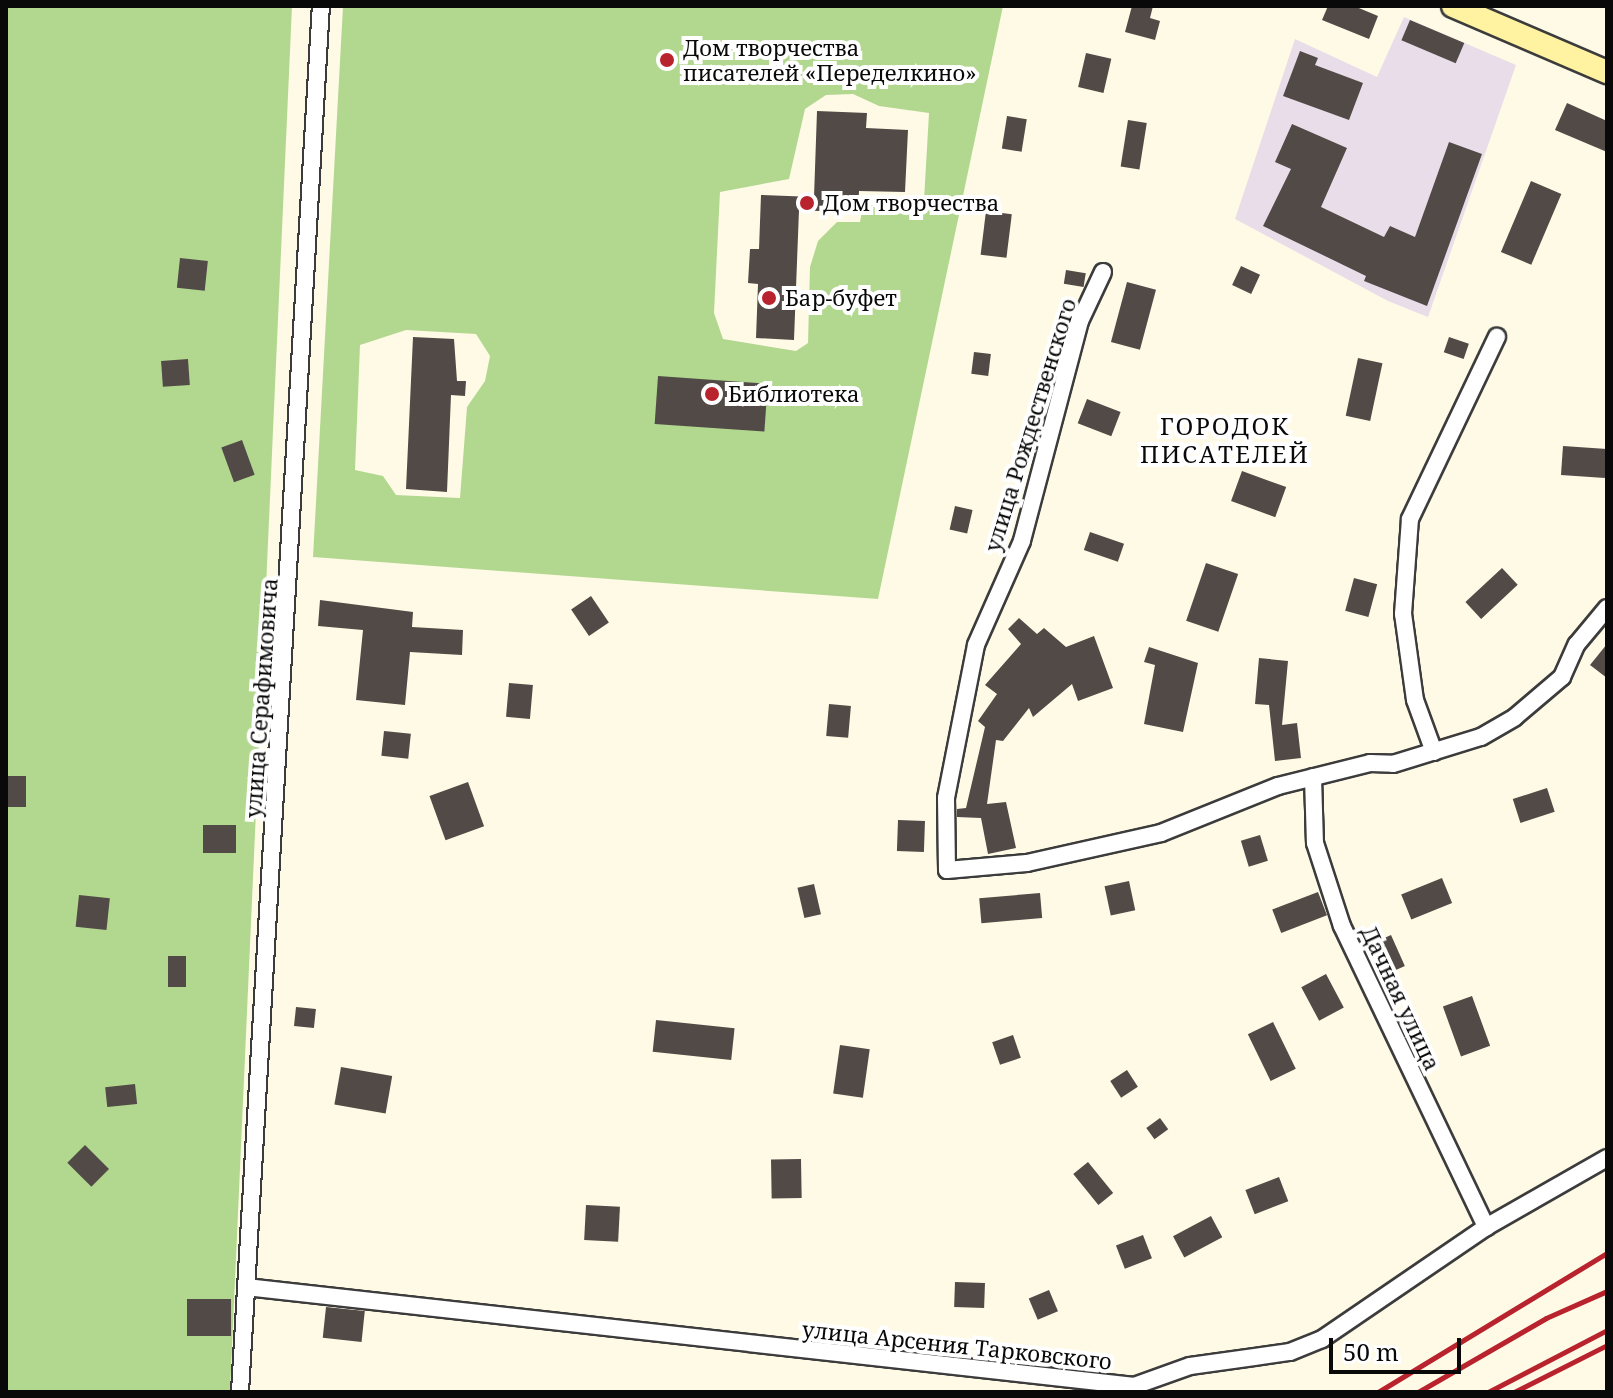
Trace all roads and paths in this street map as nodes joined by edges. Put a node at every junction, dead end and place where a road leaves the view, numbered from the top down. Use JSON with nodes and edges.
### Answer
{"nodes":[{"id":1,"x":321,"y":6,"type":"edge"},
{"id":2,"x":1453,"y":6,"type":"edge"},
{"id":3,"x":1607,"y":72,"type":"edge"},
{"id":4,"x":1103,"y":272,"type":"dead end"},
{"id":5,"x":1497,"y":337,"type":"dead end"},
{"id":6,"x":1607,"y":608,"type":"edge"},
{"id":7,"x":1434,"y":752,"type":"junction"},
{"id":8,"x":1313,"y":777,"type":"junction"},
{"id":9,"x":1607,"y":1158,"type":"edge"},
{"id":10,"x":1486,"y":1227,"type":"junction"},
{"id":11,"x":246,"y":1287,"type":"junction"},
{"id":12,"x":1134,"y":1389,"type":"edge"},
{"id":13,"x":240,"y":1392,"type":"edge"}],
"edges":[{"from":1,"to":11,"type":"street","name":"улица Серафимовича"},
{"from":2,"to":3,"type":"main road"},
{"from":4,"to":8,"type":"street","name":"улица Рождественского"},
{"from":5,"to":7,"type":"street"},
{"from":6,"to":7,"type":"street"},
{"from":7,"to":8,"type":"street"},
{"from":8,"to":10,"type":"street","name":"Дачная улица"},
{"from":9,"to":10,"type":"street","name":"улица Арсения Тарковского"},
{"from":10,"to":12,"type":"street","name":"улица Арсения Тарковского"},
{"from":11,"to":12,"type":"street","name":"улица Арсения Тарковского"},
{"from":11,"to":13,"type":"street","name":"улица Серафимовича"}]}
